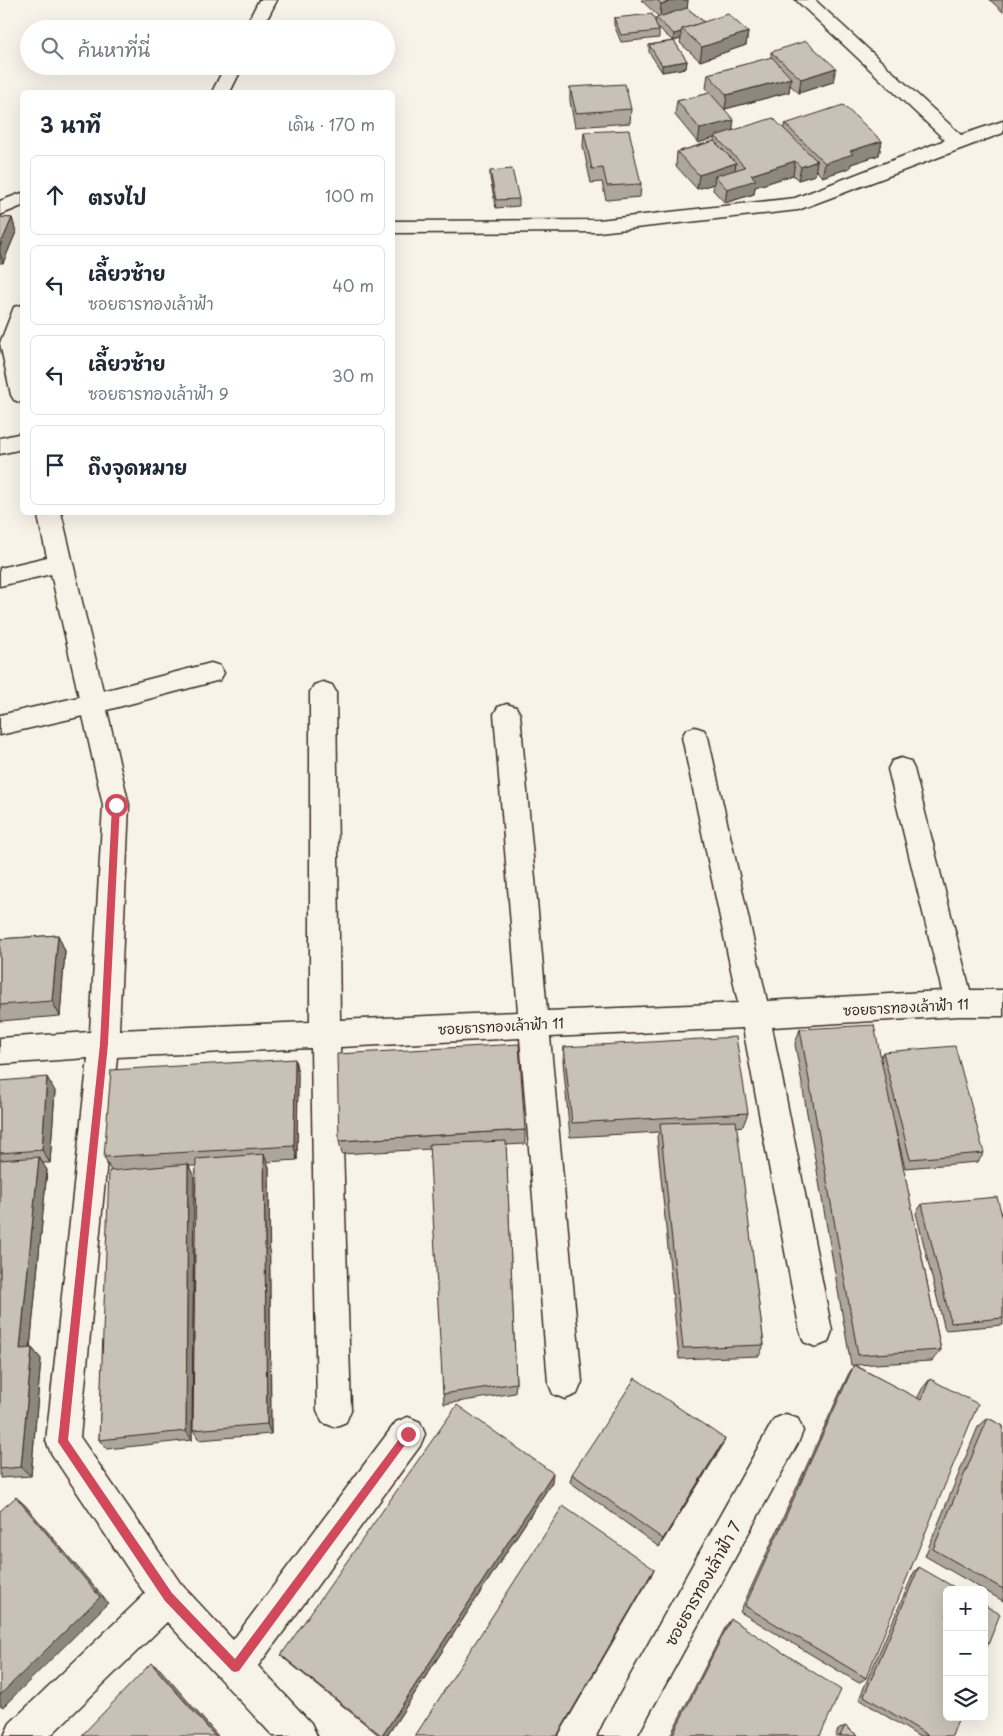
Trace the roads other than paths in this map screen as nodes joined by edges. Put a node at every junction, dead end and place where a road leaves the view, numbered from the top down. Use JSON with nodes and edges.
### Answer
{"nodes":[{"id":1,"x":268,"y":0,"type":"edge"},
{"id":2,"x":805,"y":0,"type":"edge"},
{"id":3,"x":258,"y":20,"type":"edge"},
{"id":4,"x":230,"y":75,"type":"edge"},
{"id":5,"x":222,"y":90,"type":"edge"},
{"id":6,"x":1003,"y":127,"type":"edge"},
{"id":7,"x":958,"y":142,"type":"junction"},
{"id":8,"x":20,"y":200,"type":"edge"},
{"id":9,"x":0,"y":208,"type":"edge"},
{"id":10,"x":395,"y":227,"type":"edge"},
{"id":11,"x":13,"y":321,"type":"edge"},
{"id":12,"x":20,"y":386,"type":"edge"},
{"id":13,"x":20,"y":441,"type":"edge"},
{"id":14,"x":0,"y":446,"type":"edge"},
{"id":15,"x":50,"y":515,"type":"edge"},
{"id":16,"x":61,"y":563,"type":"junction"},
{"id":17,"x":0,"y":577,"type":"edge"},
{"id":18,"x":211,"y":673,"type":"dead end"},
{"id":19,"x":323,"y":692,"type":"dead end"},
{"id":20,"x":93,"y":704,"type":"junction"},
{"id":21,"x":507,"y":714,"type":"dead end"},
{"id":22,"x":0,"y":725,"type":"edge"},
{"id":23,"x":695,"y":737,"type":"dead end"},
{"id":24,"x":901,"y":770,"type":"dead end"},
{"id":25,"x":959,"y":1003,"type":"junction"},
{"id":26,"x":1003,"y":1003,"type":"edge"},
{"id":27,"x":755,"y":1015,"type":"junction"},
{"id":28,"x":534,"y":1025,"type":"junction"},
{"id":29,"x":325,"y":1034,"type":"junction"},
{"id":30,"x":104,"y":1044,"type":"junction"},
{"id":31,"x":0,"y":1051,"type":"edge"},
{"id":32,"x":816,"y":1331,"type":"dead end"},
{"id":33,"x":565,"y":1382,"type":"dead end"},
{"id":34,"x":334,"y":1410,"type":"dead end"},
{"id":35,"x":786,"y":1431,"type":"dead end"},
{"id":36,"x":408,"y":1434,"type":"dead end"},
{"id":37,"x":168,"y":1597,"type":"junction"},
{"id":38,"x":235,"y":1667,"type":"junction"},
{"id":39,"x":23,"y":1736,"type":"edge"},
{"id":40,"x":298,"y":1736,"type":"edge"},
{"id":41,"x":617,"y":1736,"type":"edge"}],
"edges":[{"from":1,"to":3,"type":"street"},
{"from":2,"to":7,"type":"street"},
{"from":4,"to":5,"type":"street"},
{"from":6,"to":7,"type":"street"},
{"from":7,"to":10,"type":"street"},
{"from":8,"to":9,"type":"street"},
{"from":11,"to":12,"type":"street"},
{"from":13,"to":14,"type":"street"},
{"from":15,"to":16,"type":"street"},
{"from":16,"to":17,"type":"street"},
{"from":16,"to":20,"type":"street"},
{"from":18,"to":20,"type":"street"},
{"from":19,"to":29,"type":"street"},
{"from":20,"to":22,"type":"street"},
{"from":20,"to":30,"type":"street"},
{"from":21,"to":28,"type":"street"},
{"from":23,"to":27,"type":"street"},
{"from":24,"to":25,"type":"street"},
{"from":25,"to":26,"type":"street","name":"ซอยธารทองเล้าฟ้า 11"},
{"from":25,"to":27,"type":"street","name":"ซอยธารทองเล้าฟ้า 11"},
{"from":27,"to":28,"type":"street","name":"ซอยธารทองเล้าฟ้า 11"},
{"from":27,"to":32,"type":"street"},
{"from":28,"to":29,"type":"street","name":"ซอยธารทองเล้าฟ้า 11"},
{"from":28,"to":33,"type":"street"},
{"from":29,"to":30,"type":"street","name":"ซอยธารทองเล้าฟ้า 11"},
{"from":29,"to":34,"type":"street"},
{"from":30,"to":31,"type":"street","name":"ซอยธารทองเล้าฟ้า 11"},
{"from":30,"to":37,"type":"street"},
{"from":35,"to":41,"type":"street","name":"ซอยธารทองเล้าฟ้า 7"},
{"from":36,"to":38,"type":"street"},
{"from":37,"to":38,"type":"street"},
{"from":37,"to":39,"type":"street"},
{"from":38,"to":40,"type":"street"}]}
